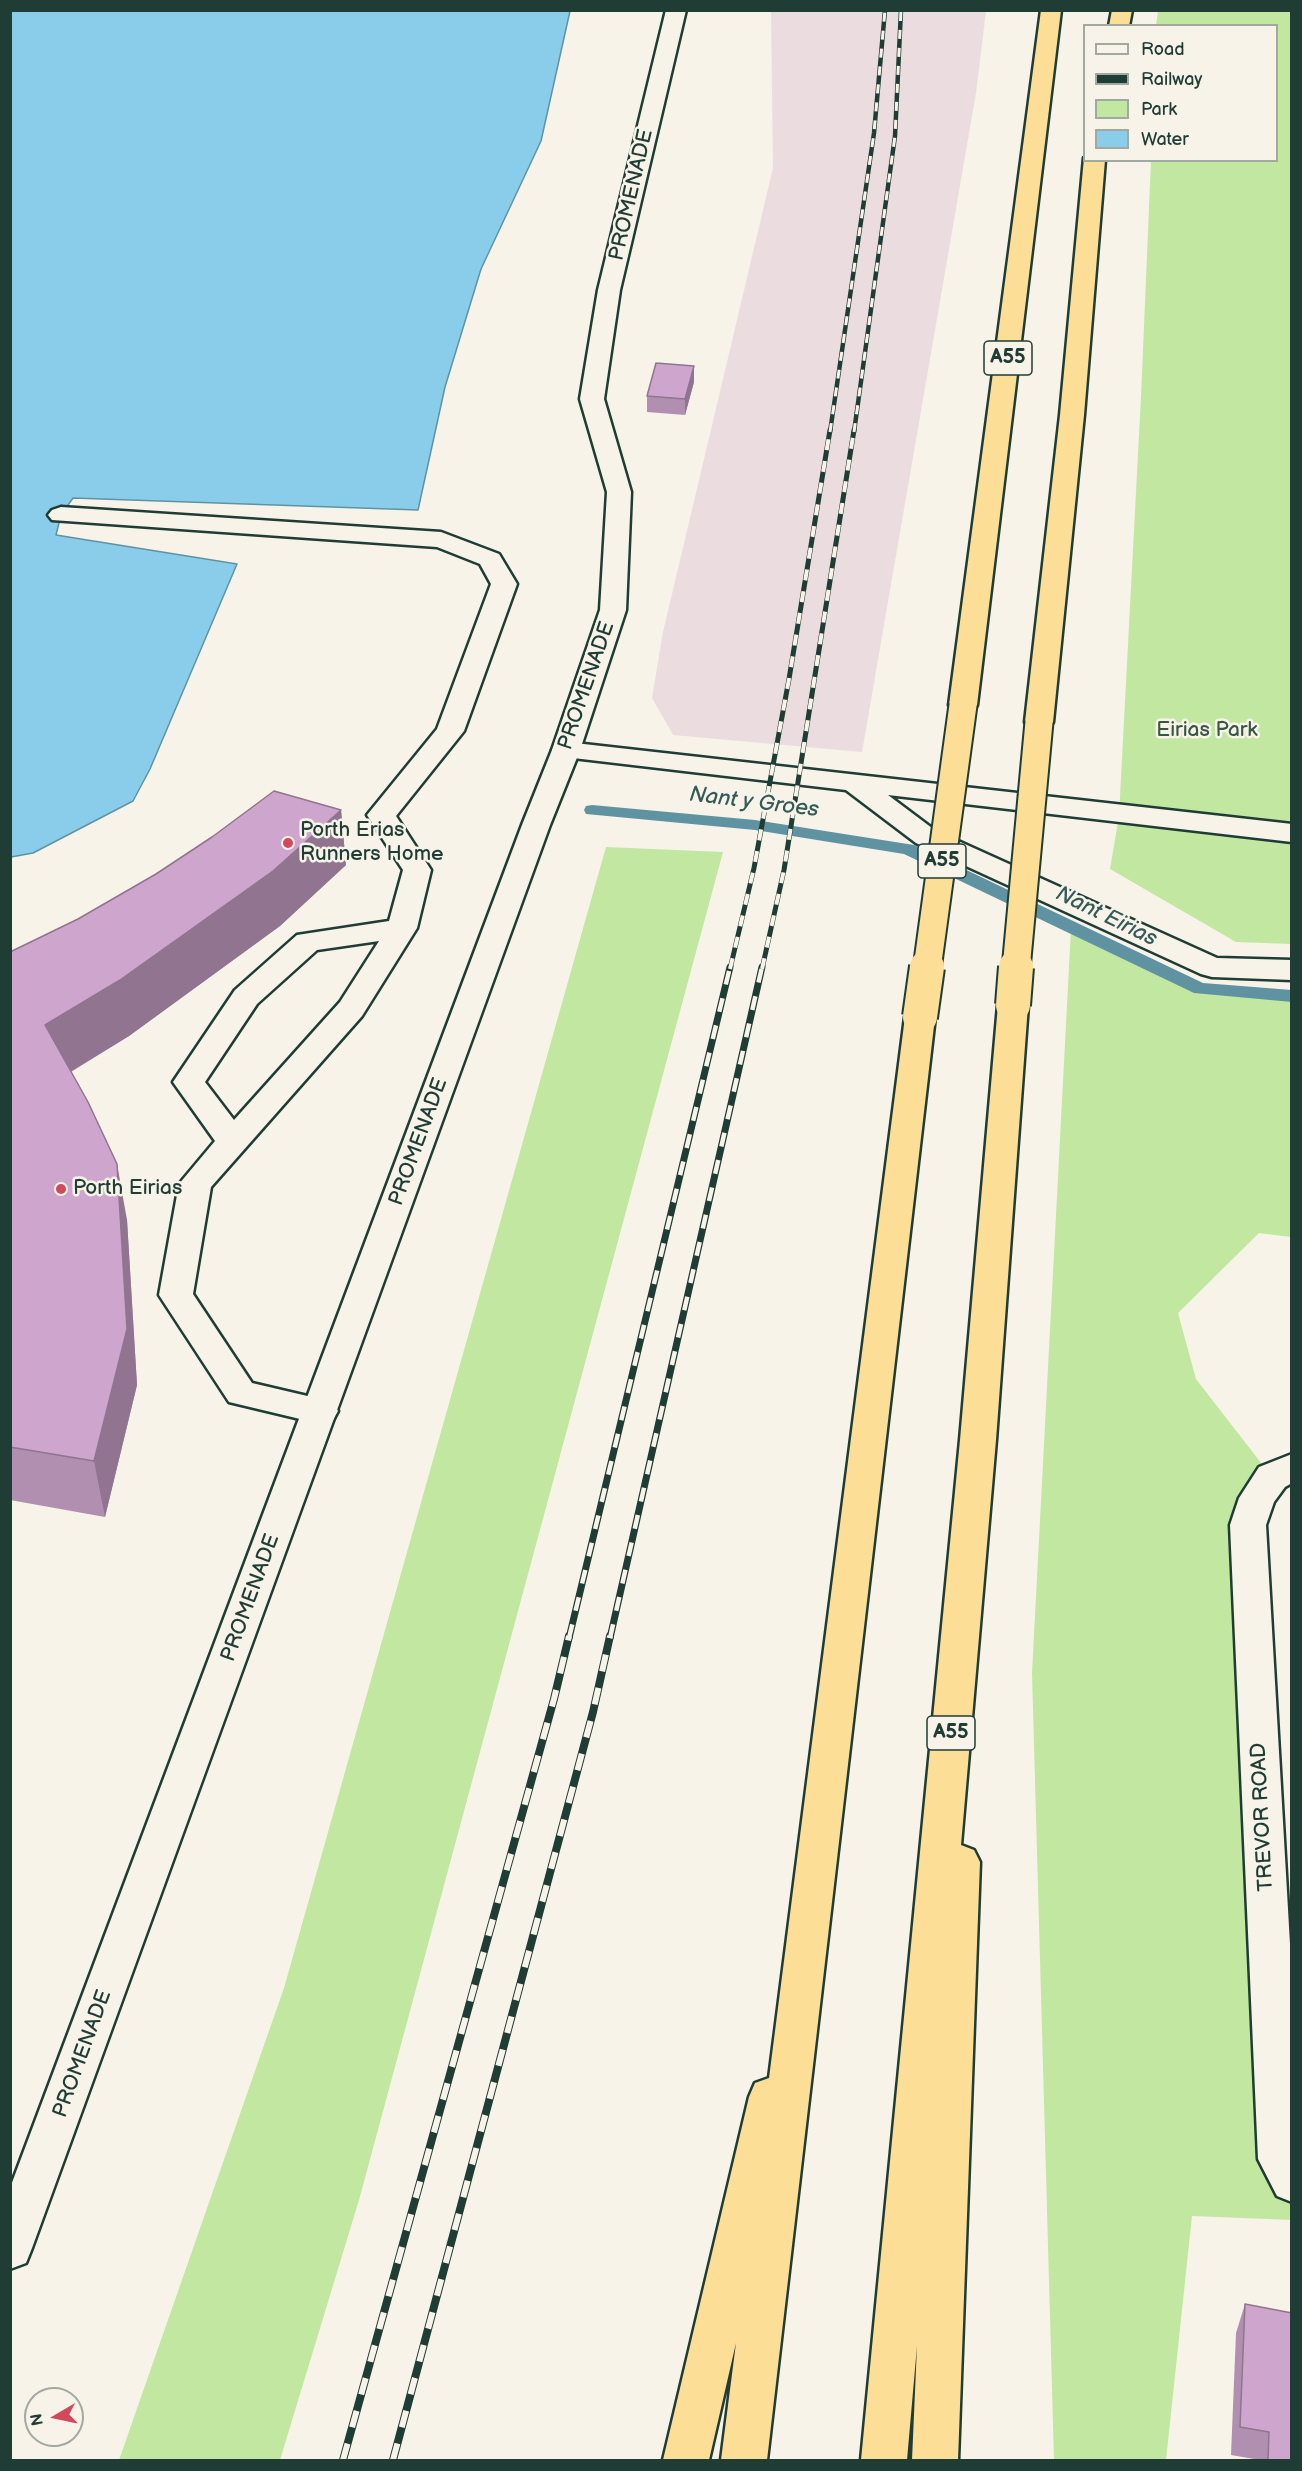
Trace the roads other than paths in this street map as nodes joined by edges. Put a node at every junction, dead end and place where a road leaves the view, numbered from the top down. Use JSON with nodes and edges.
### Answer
{"nodes":[{"id":1,"x":676,"y":10,"type":"edge"},
{"id":2,"x":1044,"y":10,"type":"edge"},
{"id":3,"x":1051,"y":10,"type":"edge"},
{"id":4,"x":1048,"y":43,"type":"junction"},
{"id":5,"x":1094,"y":162,"type":"edge"},
{"id":6,"x":62,"y":515,"type":"dead end"},
{"id":7,"x":566,"y":750,"type":"junction"},
{"id":8,"x":854,"y":783,"type":"junction"},
{"id":9,"x":1292,"y":833,"type":"edge"},
{"id":10,"x":402,"y":928,"type":"junction"},
{"id":11,"x":1292,"y":970,"type":"edge"},
{"id":12,"x":233,"y":1142,"type":"junction"},
{"id":13,"x":321,"y":1411,"type":"junction"},
{"id":14,"x":978,"y":1440,"type":"junction"},
{"id":15,"x":1292,"y":1467,"type":"edge"},
{"id":16,"x":810,"y":1923,"type":"junction"},
{"id":17,"x":1292,"y":2182,"type":"edge"},
{"id":18,"x":10,"y":2248,"type":"edge"},
{"id":19,"x":686,"y":2460,"type":"edge"},
{"id":20,"x":744,"y":2460,"type":"edge"},
{"id":21,"x":884,"y":2460,"type":"edge"},
{"id":22,"x":935,"y":2460,"type":"edge"}],
"edges":[{"from":1,"to":7,"type":"street","name":"PROMENADE"},
{"from":2,"to":4,"type":"highway"},
{"from":3,"to":4,"type":"highway","number":"A55"},
{"from":4,"to":16,"type":"highway","number":"A55","bridge":true},
{"from":5,"to":14,"type":"highway","number":"A55","bridge":true},
{"from":6,"to":10,"type":"street"},
{"from":7,"to":8,"type":"street"},
{"from":7,"to":13,"type":"street","name":"PROMENADE"},
{"from":8,"to":9,"type":"street"},
{"from":8,"to":11,"type":"street"},
{"from":10,"to":12,"type":"street"},
{"from":10,"to":12,"type":"street"},
{"from":12,"to":13,"type":"street"},
{"from":13,"to":18,"type":"street","name":"PROMENADE"},
{"from":14,"to":21,"type":"highway","number":"A55"},
{"from":14,"to":22,"type":"highway"},
{"from":15,"to":17,"type":"street","name":"TREVOR ROAD"},
{"from":16,"to":19,"type":"highway"},
{"from":16,"to":20,"type":"highway","number":"A55"}]}
